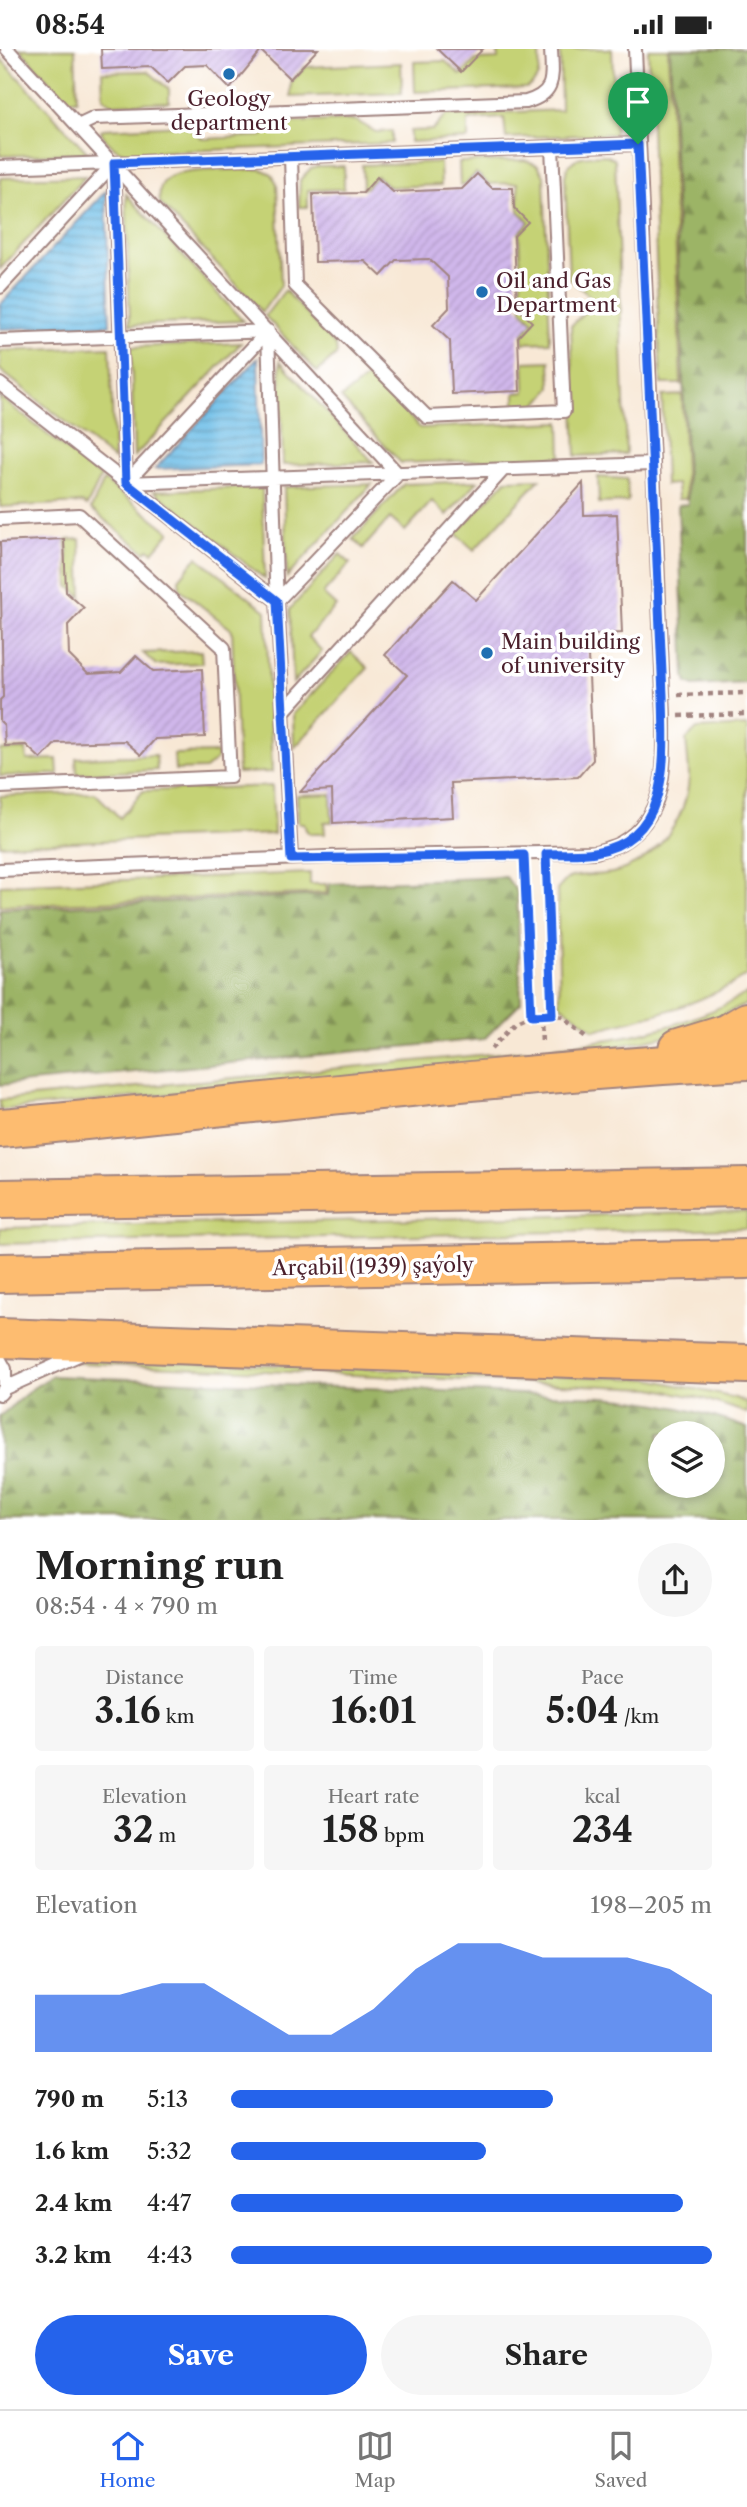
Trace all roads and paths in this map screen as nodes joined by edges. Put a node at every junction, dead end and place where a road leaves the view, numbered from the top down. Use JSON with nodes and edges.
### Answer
{"nodes":[{"id":1,"x":7,"y":49,"type":"edge"},
{"id":2,"x":551,"y":49,"type":"edge"},
{"id":3,"x":635,"y":49,"type":"edge"},
{"id":4,"x":78,"y":127,"type":"junction"},
{"id":5,"x":638,"y":144,"type":"junction"},
{"id":6,"x":552,"y":147,"type":"junction"},
{"id":7,"x":290,"y":157,"type":"junction"},
{"id":8,"x":114,"y":163,"type":"junction"},
{"id":9,"x":0,"y":167,"type":"edge"},
{"id":10,"x":0,"y":287,"type":"edge"},
{"id":11,"x":268,"y":331,"type":"junction"},
{"id":12,"x":121,"y":336,"type":"junction"},
{"id":13,"x":0,"y":341,"type":"edge"},
{"id":14,"x":0,"y":384,"type":"edge"},
{"id":15,"x":652,"y":464,"type":"junction"},
{"id":16,"x":503,"y":470,"type":"junction"},
{"id":17,"x":398,"y":474,"type":"junction"},
{"id":18,"x":273,"y":479,"type":"junction"},
{"id":19,"x":126,"y":483,"type":"junction"},
{"id":20,"x":0,"y":519,"type":"edge"},
{"id":21,"x":277,"y":601,"type":"junction"},
{"id":22,"x":747,"y":693,"type":"edge"},
{"id":23,"x":663,"y":695,"type":"junction"},
{"id":24,"x":283,"y":712,"type":"junction"},
{"id":25,"x":747,"y":713,"type":"edge"},
{"id":26,"x":664,"y":716,"type":"junction"},
{"id":27,"x":0,"y":787,"type":"edge"},
{"id":28,"x":546,"y":854,"type":"junction"},
{"id":29,"x":524,"y":855,"type":"junction"},
{"id":30,"x":291,"y":859,"type":"junction"},
{"id":31,"x":0,"y":870,"type":"edge"},
{"id":32,"x":541,"y":1015,"type":"junction"},
{"id":33,"x":552,"y":1015,"type":"junction"},
{"id":34,"x":531,"y":1016,"type":"junction"},
{"id":35,"x":747,"y":1022,"type":"edge"},
{"id":36,"x":588,"y":1038,"type":"dead end"},
{"id":37,"x":542,"y":1045,"type":"dead end"},
{"id":38,"x":491,"y":1048,"type":"dead end"},
{"id":39,"x":747,"y":1060,"type":"edge"},
{"id":40,"x":622,"y":1066,"type":"junction"},
{"id":41,"x":0,"y":1128,"type":"edge"},
{"id":42,"x":747,"y":1187,"type":"edge"},
{"id":43,"x":0,"y":1199,"type":"edge"},
{"id":44,"x":747,"y":1259,"type":"edge"},
{"id":45,"x":0,"y":1273,"type":"edge"},
{"id":46,"x":0,"y":1338,"type":"edge"},
{"id":47,"x":106,"y":1342,"type":"junction"},
{"id":48,"x":0,"y":1360,"type":"edge"},
{"id":49,"x":680,"y":1362,"type":"junction"},
{"id":50,"x":747,"y":1364,"type":"edge"},
{"id":51,"x":747,"y":1389,"type":"edge"},
{"id":52,"x":2,"y":1391,"type":"edge"}],
"edges":[{"from":1,"to":4,"type":"lane"},
{"from":2,"to":4,"type":"lane"},
{"from":3,"to":5,"type":"lane"},
{"from":4,"to":8,"type":"lane"},
{"from":5,"to":6,"type":"lane"},
{"from":5,"to":15,"type":"lane"},
{"from":6,"to":7,"type":"lane"},
{"from":6,"to":7,"type":"lane"},
{"from":7,"to":8,"type":"lane"},
{"from":8,"to":9,"type":"lane"},
{"from":8,"to":10,"type":"lane"},
{"from":8,"to":11,"type":"lane"},
{"from":8,"to":12,"type":"lane"},
{"from":11,"to":12,"type":"lane"},
{"from":11,"to":17,"type":"lane"},
{"from":11,"to":18,"type":"lane"},
{"from":11,"to":19,"type":"lane"},
{"from":12,"to":13,"type":"lane"},
{"from":12,"to":19,"type":"lane"},
{"from":14,"to":19,"type":"lane"},
{"from":15,"to":16,"type":"lane"},
{"from":15,"to":23,"type":"lane"},
{"from":16,"to":17,"type":"lane"},
{"from":16,"to":24,"type":"lane"},
{"from":17,"to":18,"type":"lane"},
{"from":17,"to":21,"type":"lane"},
{"from":18,"to":19,"type":"lane"},
{"from":18,"to":21,"type":"lane"},
{"from":19,"to":21,"type":"lane"},
{"from":20,"to":27,"type":"lane"},
{"from":21,"to":24,"type":"lane"},
{"from":22,"to":23,"type":"path"},
{"from":23,"to":26,"type":"lane"},
{"from":24,"to":30,"type":"lane"},
{"from":25,"to":26,"type":"path"},
{"from":26,"to":28,"type":"lane"},
{"from":28,"to":29,"type":"lane"},
{"from":28,"to":33,"type":"path"},
{"from":29,"to":30,"type":"lane"},
{"from":29,"to":34,"type":"path"},
{"from":30,"to":31,"type":"lane"},
{"from":32,"to":33,"type":"path"},
{"from":32,"to":34,"type":"path"},
{"from":32,"to":37,"type":"path"},
{"from":33,"to":36,"type":"path"},
{"from":34,"to":38,"type":"path"},
{"from":35,"to":40,"type":"main road"},
{"from":39,"to":40,"type":"main road"},
{"from":40,"to":41,"type":"main road"},
{"from":42,"to":43,"type":"main road"},
{"from":44,"to":45,"type":"main road","name":"Arçabil (1939) şaýoly"},
{"from":46,"to":47,"type":"main road"},
{"from":47,"to":49,"type":"main road"},
{"from":47,"to":52,"type":"lane"},
{"from":48,"to":52,"type":"lane"},
{"from":49,"to":50,"type":"main road"},
{"from":49,"to":51,"type":"main road"}]}
